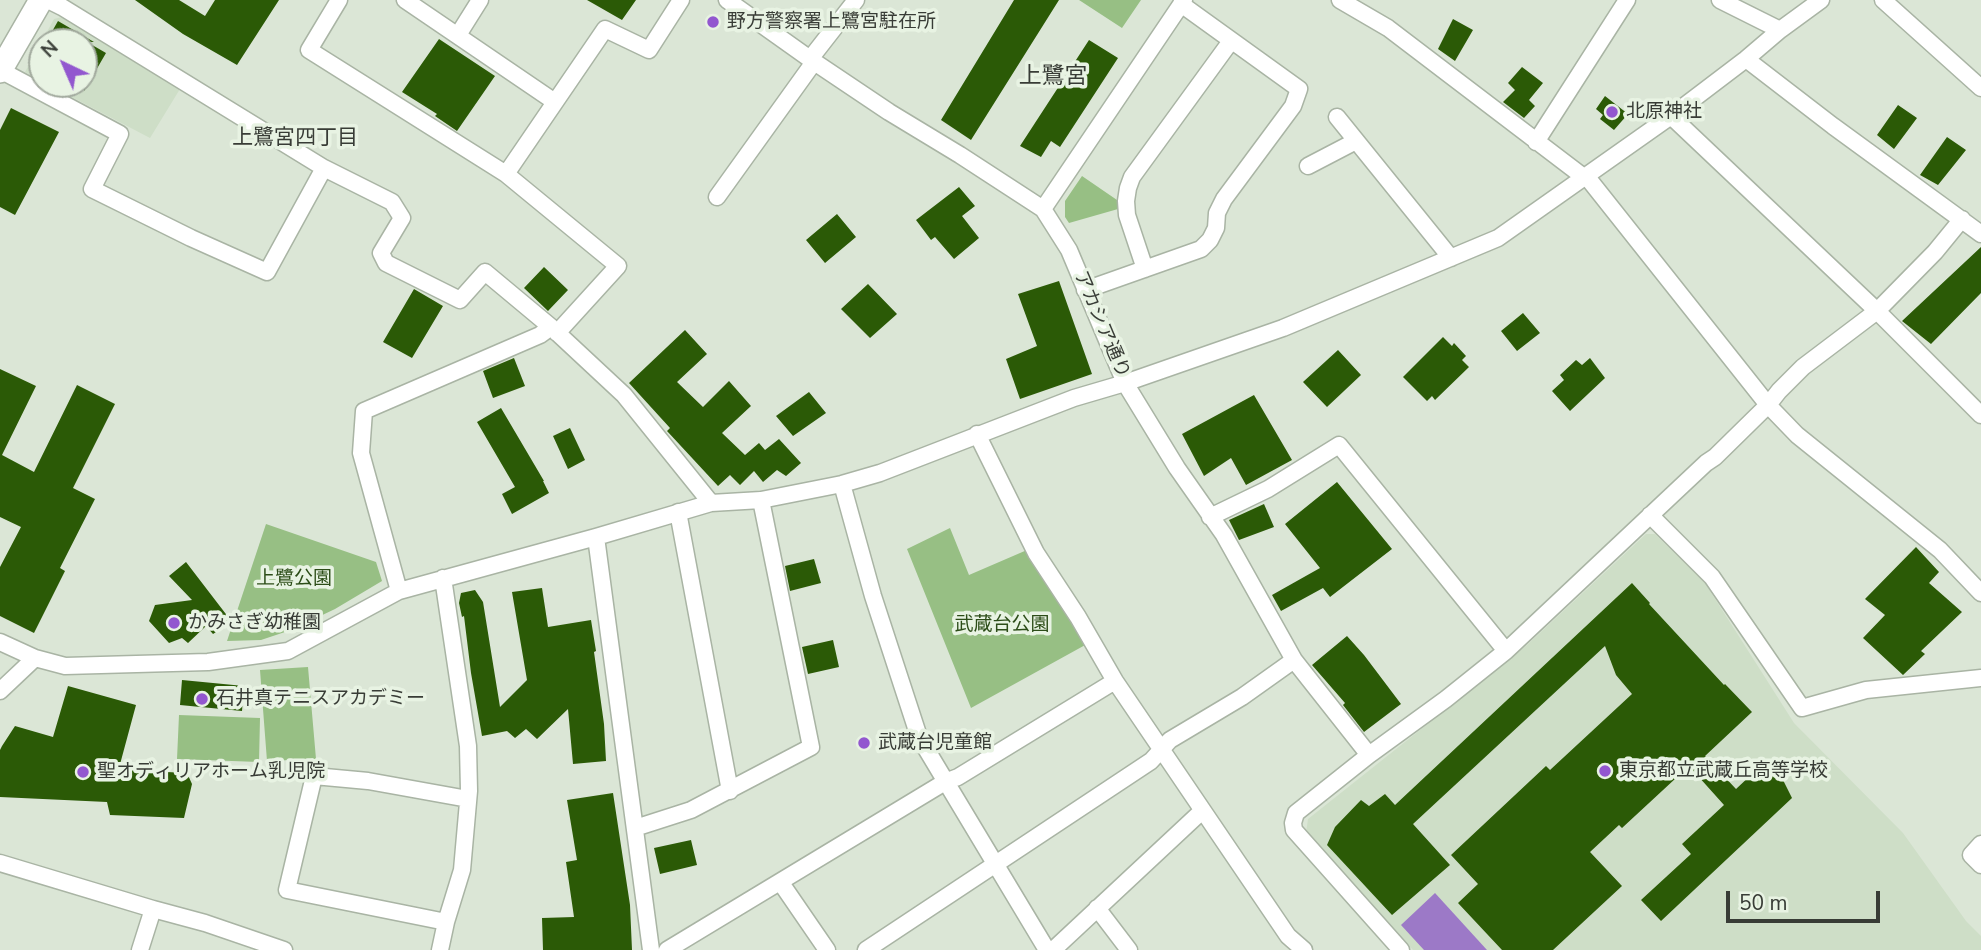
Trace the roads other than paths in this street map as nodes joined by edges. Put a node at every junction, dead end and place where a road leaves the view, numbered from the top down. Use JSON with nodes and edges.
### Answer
{"nodes":[{"id":1,"x":41,"y":0,"type":"edge"},
{"id":2,"x":48,"y":0,"type":"edge"},
{"id":3,"x":339,"y":0,"type":"edge"},
{"id":4,"x":405,"y":0,"type":"edge"},
{"id":5,"x":480,"y":0,"type":"edge"},
{"id":6,"x":681,"y":0,"type":"edge"},
{"id":7,"x":727,"y":0,"type":"edge"},
{"id":8,"x":856,"y":0,"type":"edge"},
{"id":9,"x":1340,"y":0,"type":"edge"},
{"id":10,"x":1627,"y":0,"type":"edge"},
{"id":11,"x":1720,"y":0,"type":"edge"},
{"id":12,"x":1821,"y":0,"type":"edge"},
{"id":13,"x":1883,"y":0,"type":"edge"},
{"id":14,"x":1182,"y":2,"type":"edge"},
{"id":15,"x":1780,"y":30,"type":"junction"},
{"id":16,"x":458,"y":35,"type":"junction"},
{"id":17,"x":1231,"y":41,"type":"junction"},
{"id":18,"x":1746,"y":59,"type":"junction"},
{"id":19,"x":812,"y":60,"type":"junction"},
{"id":20,"x":0,"y":70,"type":"edge"},
{"id":21,"x":1981,"y":88,"type":"edge"},
{"id":22,"x":555,"y":102,"type":"junction"},
{"id":23,"x":1671,"y":116,"type":"junction"},
{"id":24,"x":1337,"y":117,"type":"dead end"},
{"id":25,"x":1356,"y":141,"type":"junction"},
{"id":26,"x":1536,"y":142,"type":"junction"},
{"id":27,"x":1308,"y":166,"type":"dead end"},
{"id":28,"x":324,"y":168,"type":"junction"},
{"id":29,"x":506,"y":174,"type":"junction"},
{"id":30,"x":1586,"y":178,"type":"junction"},
{"id":31,"x":717,"y":197,"type":"dead end"},
{"id":32,"x":1043,"y":209,"type":"junction"},
{"id":33,"x":1962,"y":219,"type":"junction"},
{"id":34,"x":1981,"y":234,"type":"edge"},
{"id":35,"x":1451,"y":258,"type":"junction"},
{"id":36,"x":1144,"y":269,"type":"junction"},
{"id":37,"x":1085,"y":290,"type":"junction"},
{"id":38,"x":1877,"y":311,"type":"junction"},
{"id":39,"x":554,"y":330,"type":"junction"},
{"id":40,"x":1125,"y":383,"type":"junction"},
{"id":41,"x":1768,"y":405,"type":"junction"},
{"id":42,"x":1981,"y":415,"type":"edge"},
{"id":43,"x":977,"y":434,"type":"junction"},
{"id":44,"x":842,"y":484,"type":"junction"},
{"id":45,"x":761,"y":500,"type":"junction"},
{"id":46,"x":711,"y":503,"type":"junction"},
{"id":47,"x":678,"y":512,"type":"junction"},
{"id":48,"x":1650,"y":515,"type":"junction"},
{"id":49,"x":1210,"y":517,"type":"junction"},
{"id":50,"x":596,"y":537,"type":"junction"},
{"id":51,"x":443,"y":578,"type":"junction"},
{"id":52,"x":399,"y":591,"type":"junction"},
{"id":53,"x":1981,"y":593,"type":"edge"},
{"id":54,"x":0,"y":642,"type":"edge"},
{"id":55,"x":1506,"y":651,"type":"junction"},
{"id":56,"x":35,"y":658,"type":"junction"},
{"id":57,"x":1294,"y":660,"type":"junction"},
{"id":58,"x":1981,"y":678,"type":"edge"},
{"id":59,"x":1115,"y":681,"type":"junction"},
{"id":60,"x":0,"y":691,"type":"edge"},
{"id":61,"x":1161,"y":750,"type":"junction"},
{"id":62,"x":1368,"y":755,"type":"junction"},
{"id":63,"x":945,"y":782,"type":"junction"},
{"id":64,"x":730,"y":791,"type":"junction"},
{"id":65,"x":468,"y":799,"type":"junction"},
{"id":66,"x":1202,"y":811,"type":"junction"},
{"id":67,"x":635,"y":828,"type":"junction"},
{"id":68,"x":1981,"y":844,"type":"edge"},
{"id":69,"x":0,"y":863,"type":"edge"},
{"id":70,"x":994,"y":865,"type":"junction"},
{"id":71,"x":1981,"y":865,"type":"edge"},
{"id":72,"x":781,"y":883,"type":"junction"},
{"id":73,"x":1097,"y":908,"type":"junction"},
{"id":74,"x":153,"y":909,"type":"junction"},
{"id":75,"x":446,"y":922,"type":"junction"},
{"id":76,"x":140,"y":950,"type":"edge"},
{"id":77,"x":284,"y":950,"type":"edge"},
{"id":78,"x":440,"y":950,"type":"edge"},
{"id":79,"x":651,"y":950,"type":"edge"},
{"id":80,"x":667,"y":950,"type":"edge"},
{"id":81,"x":827,"y":950,"type":"edge"},
{"id":82,"x":866,"y":950,"type":"edge"},
{"id":83,"x":1047,"y":950,"type":"edge"},
{"id":84,"x":1053,"y":950,"type":"edge"},
{"id":85,"x":1129,"y":950,"type":"edge"},
{"id":86,"x":1304,"y":950,"type":"edge"},
{"id":87,"x":1401,"y":950,"type":"edge"}],
"edges":[{"from":1,"to":20,"type":"main road"},
{"from":2,"to":28,"type":"street"},
{"from":3,"to":29,"type":"street"},
{"from":4,"to":16,"type":"street"},
{"from":5,"to":16,"type":"street"},
{"from":6,"to":22,"type":"street"},
{"from":7,"to":19,"type":"street","name":"アカシア通り"},
{"from":8,"to":19,"type":"street"},
{"from":9,"to":26,"type":"street"},
{"from":10,"to":26,"type":"street"},
{"from":11,"to":15,"type":"street"},
{"from":12,"to":15,"type":"street"},
{"from":13,"to":21,"type":"street"},
{"from":14,"to":17,"type":"street"},
{"from":14,"to":32,"type":"street"},
{"from":15,"to":18,"type":"street"},
{"from":16,"to":22,"type":"street"},
{"from":17,"to":36,"type":"street"},
{"from":17,"to":36,"type":"street"},
{"from":18,"to":23,"type":"street"},
{"from":18,"to":33,"type":"street"},
{"from":19,"to":31,"type":"street"},
{"from":19,"to":32,"type":"street","name":"アカシア通り"},
{"from":20,"to":28,"type":"street"},
{"from":22,"to":29,"type":"street"},
{"from":23,"to":30,"type":"street"},
{"from":23,"to":38,"type":"street"},
{"from":24,"to":25,"type":"street"},
{"from":25,"to":27,"type":"street"},
{"from":25,"to":35,"type":"street"},
{"from":26,"to":30,"type":"street"},
{"from":28,"to":39,"type":"street"},
{"from":29,"to":39,"type":"street"},
{"from":30,"to":35,"type":"street"},
{"from":30,"to":41,"type":"street"},
{"from":32,"to":37,"type":"street","name":"アカシア通り"},
{"from":33,"to":34,"type":"street"},
{"from":33,"to":38,"type":"street"},
{"from":35,"to":40,"type":"street"},
{"from":36,"to":37,"type":"street"},
{"from":37,"to":40,"type":"street","name":"アカシア通り"},
{"from":38,"to":41,"type":"street"},
{"from":38,"to":42,"type":"street"},
{"from":39,"to":46,"type":"street"},
{"from":39,"to":52,"type":"street"},
{"from":40,"to":43,"type":"street"},
{"from":40,"to":49,"type":"street","name":"アカシア通り"},
{"from":41,"to":48,"type":"street"},
{"from":41,"to":53,"type":"street"},
{"from":43,"to":44,"type":"street"},
{"from":43,"to":59,"type":"street"},
{"from":44,"to":45,"type":"street"},
{"from":44,"to":63,"type":"street"},
{"from":45,"to":46,"type":"street"},
{"from":45,"to":64,"type":"street"},
{"from":46,"to":47,"type":"street"},
{"from":47,"to":50,"type":"street"},
{"from":47,"to":64,"type":"street"},
{"from":48,"to":55,"type":"street"},
{"from":48,"to":58,"type":"street"},
{"from":49,"to":55,"type":"street"},
{"from":49,"to":57,"type":"street","name":"アカシア通り"},
{"from":50,"to":51,"type":"street"},
{"from":50,"to":67,"type":"street"},
{"from":51,"to":52,"type":"street"},
{"from":51,"to":65,"type":"street"},
{"from":52,"to":56,"type":"street"},
{"from":54,"to":56,"type":"street"},
{"from":55,"to":62,"type":"street"},
{"from":56,"to":60,"type":"street"},
{"from":57,"to":61,"type":"street"},
{"from":57,"to":62,"type":"street","name":"アカシア通り"},
{"from":59,"to":61,"type":"street"},
{"from":59,"to":63,"type":"street"},
{"from":61,"to":66,"type":"street"},
{"from":61,"to":70,"type":"street"},
{"from":62,"to":87,"type":"street"},
{"from":63,"to":70,"type":"street"},
{"from":63,"to":72,"type":"street"},
{"from":64,"to":67,"type":"street"},
{"from":65,"to":75,"type":"street"},
{"from":65,"to":75,"type":"street"},
{"from":66,"to":73,"type":"street"},
{"from":66,"to":86,"type":"street"},
{"from":67,"to":79,"type":"street"},
{"from":68,"to":71,"type":"street"},
{"from":69,"to":74,"type":"street"},
{"from":70,"to":82,"type":"street"},
{"from":70,"to":83,"type":"street"},
{"from":72,"to":80,"type":"street"},
{"from":72,"to":81,"type":"street"},
{"from":73,"to":84,"type":"street"},
{"from":73,"to":85,"type":"street"},
{"from":74,"to":76,"type":"street"},
{"from":74,"to":77,"type":"street"},
{"from":75,"to":78,"type":"street"}]}
